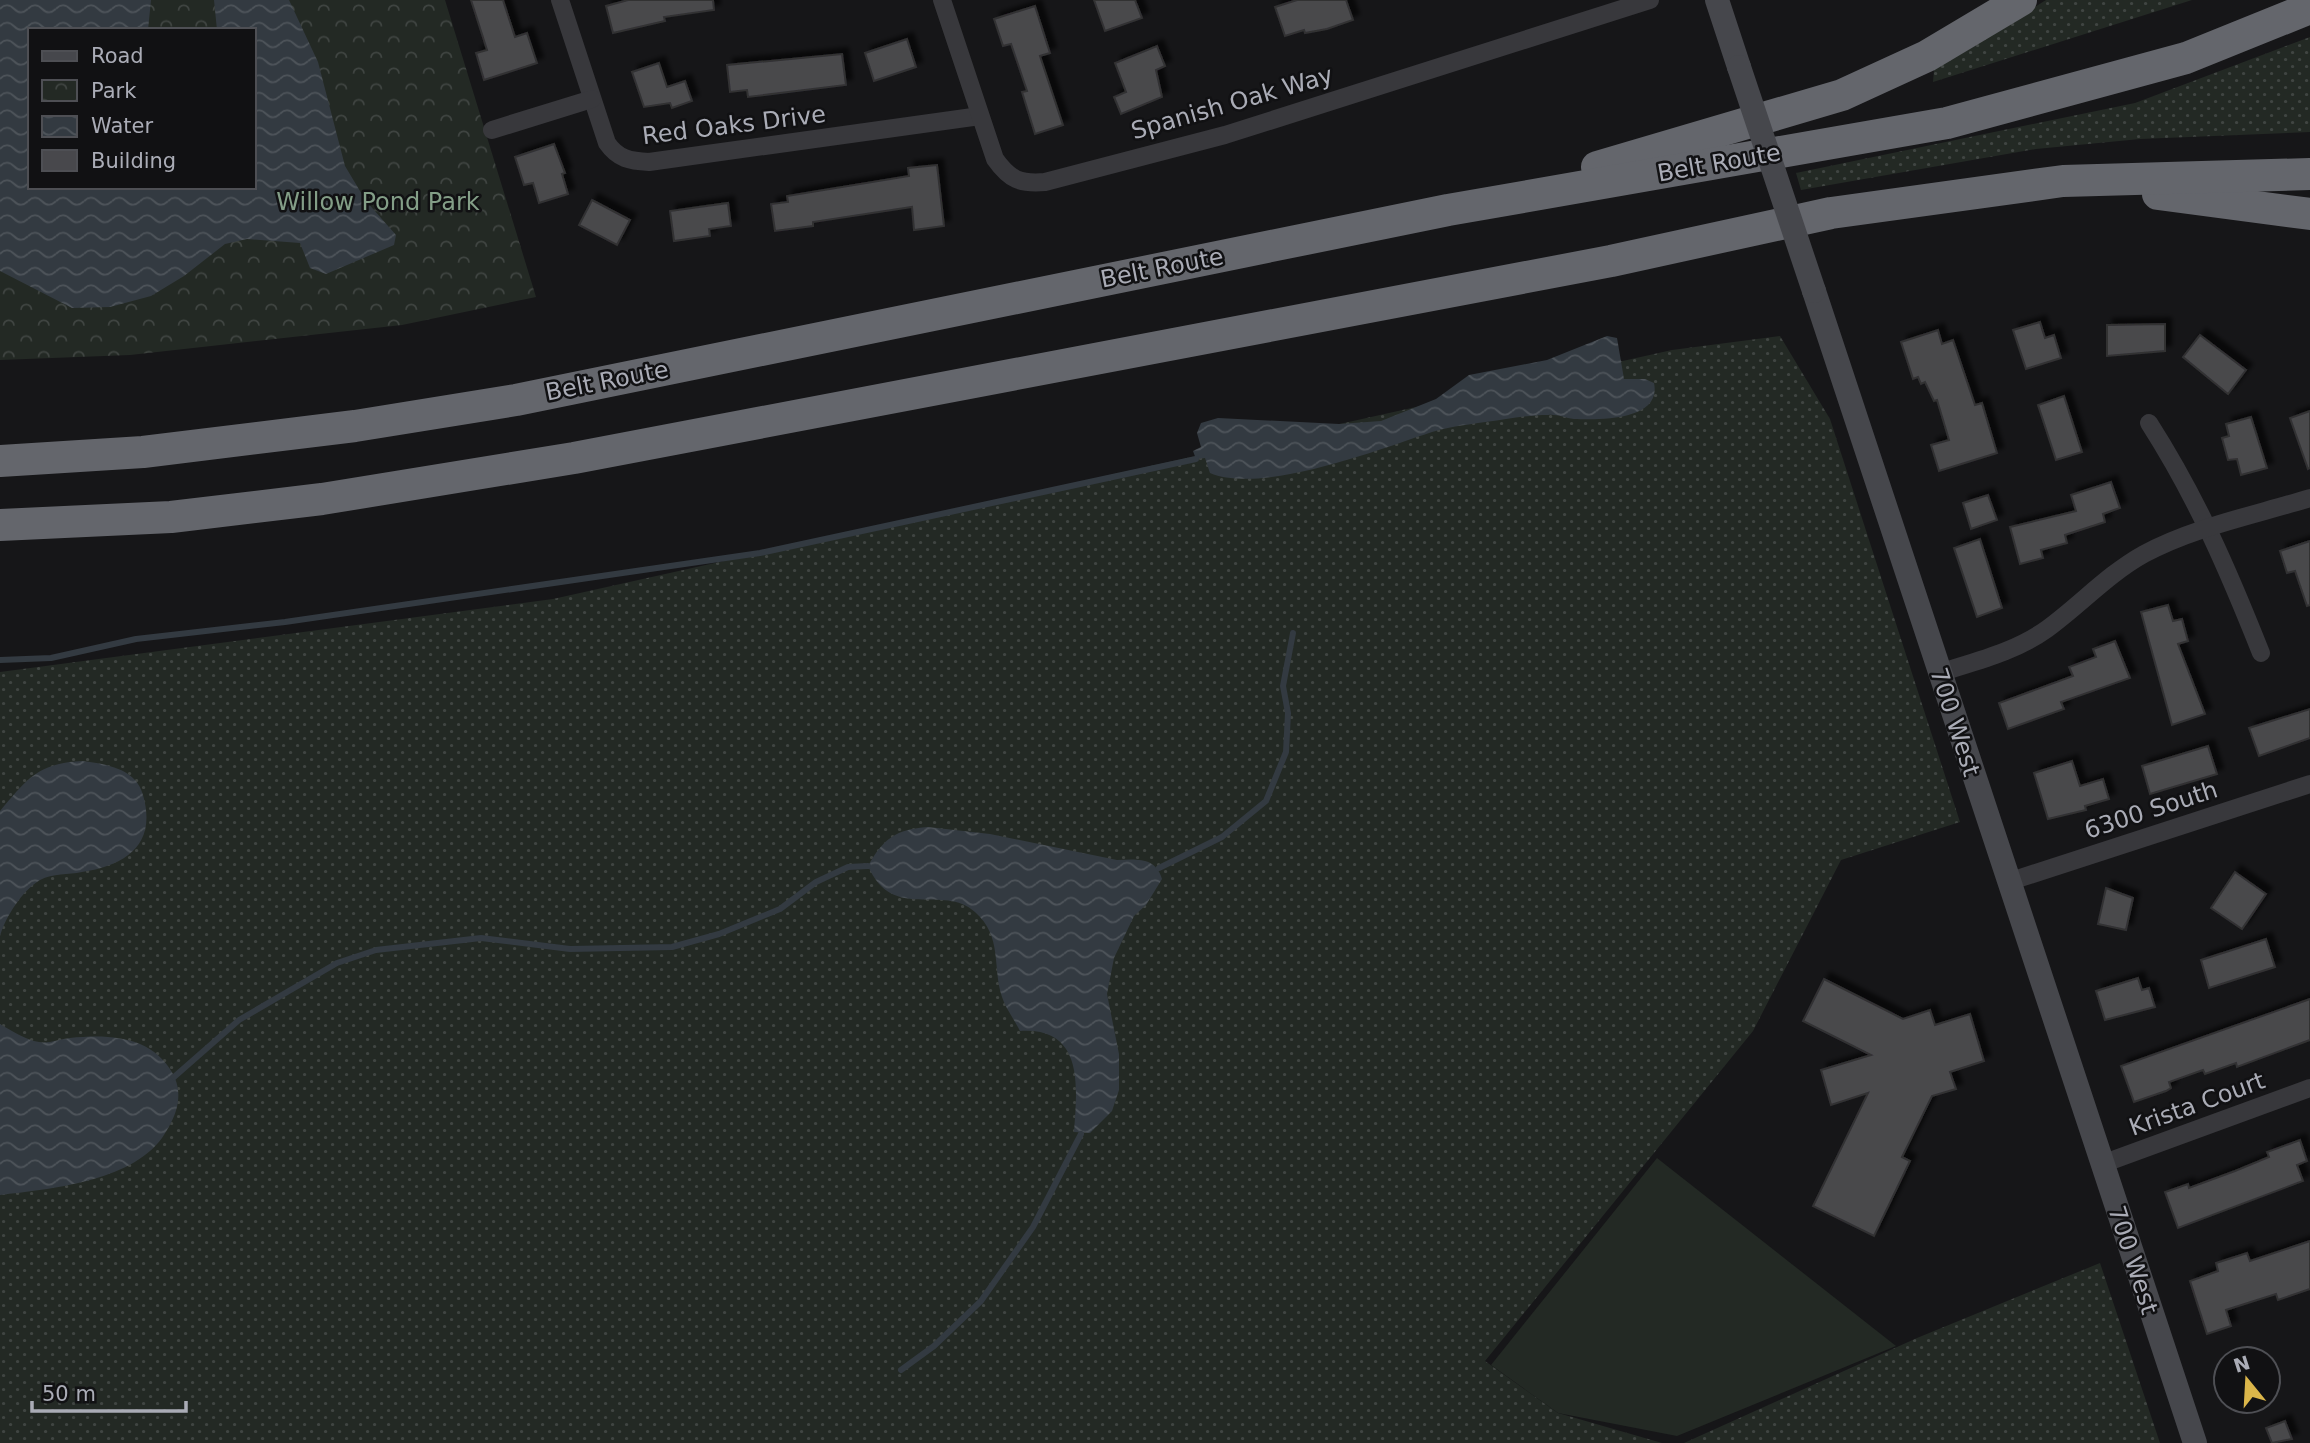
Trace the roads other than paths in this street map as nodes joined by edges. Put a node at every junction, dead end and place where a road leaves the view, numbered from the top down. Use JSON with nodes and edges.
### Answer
{"nodes":[{"id":1,"x":560,"y":0,"type":"edge"},
{"id":2,"x":942,"y":0,"type":"edge"},
{"id":3,"x":1650,"y":0,"type":"edge"},
{"id":4,"x":1717,"y":0,"type":"edge"},
{"id":5,"x":2021,"y":0,"type":"edge"},
{"id":6,"x":2310,"y":8,"type":"edge"},
{"id":7,"x":592,"y":99,"type":"junction"},
{"id":8,"x":980,"y":116,"type":"junction"},
{"id":9,"x":492,"y":130,"type":"dead end"},
{"id":10,"x":2310,"y":174,"type":"edge"},
{"id":11,"x":2063,"y":181,"type":"junction"},
{"id":12,"x":1448,"y":211,"type":"junction"},
{"id":13,"x":2310,"y":214,"type":"edge"},
{"id":14,"x":2149,"y":423,"type":"dead end"},
{"id":15,"x":0,"y":461,"type":"edge"},
{"id":16,"x":2310,"y":498,"type":"edge"},
{"id":17,"x":0,"y":525,"type":"edge"},
{"id":18,"x":2208,"y":529,"type":"junction"},
{"id":19,"x":2260,"y":653,"type":"dead end"},
{"id":20,"x":1939,"y":673,"type":"junction"},
{"id":21,"x":2310,"y":784,"type":"edge"},
{"id":22,"x":2008,"y":883,"type":"junction"},
{"id":23,"x":2310,"y":1088,"type":"edge"},
{"id":24,"x":2102,"y":1164,"type":"junction"},
{"id":25,"x":2195,"y":1443,"type":"edge"}],
"edges":[{"from":1,"to":7,"type":"street","name":"Red Oaks Drive"},
{"from":2,"to":8,"type":"street","name":"Spanish Oak Way"},
{"from":3,"to":8,"type":"street","name":"Spanish Oak Way"},
{"from":4,"to":20,"type":"main road","name":"700 West","bridge":true},
{"from":5,"to":12,"type":"highway"},
{"from":6,"to":12,"type":"highway","name":"Belt Route"},
{"from":7,"to":8,"type":"street","name":"Red Oaks Drive"},
{"from":7,"to":9,"type":"street"},
{"from":10,"to":11,"type":"highway"},
{"from":11,"to":13,"type":"highway"},
{"from":11,"to":17,"type":"highway"},
{"from":12,"to":15,"type":"highway","name":"Belt Route"},
{"from":14,"to":18,"type":"street"},
{"from":16,"to":18,"type":"street"},
{"from":18,"to":19,"type":"street"},
{"from":18,"to":20,"type":"street"},
{"from":20,"to":22,"type":"main road","name":"700 West"},
{"from":21,"to":22,"type":"street","name":"6300 South"},
{"from":22,"to":24,"type":"main road","name":"700 West"},
{"from":23,"to":24,"type":"street","name":"Krista Court"},
{"from":24,"to":25,"type":"main road","name":"700 West"}]}
